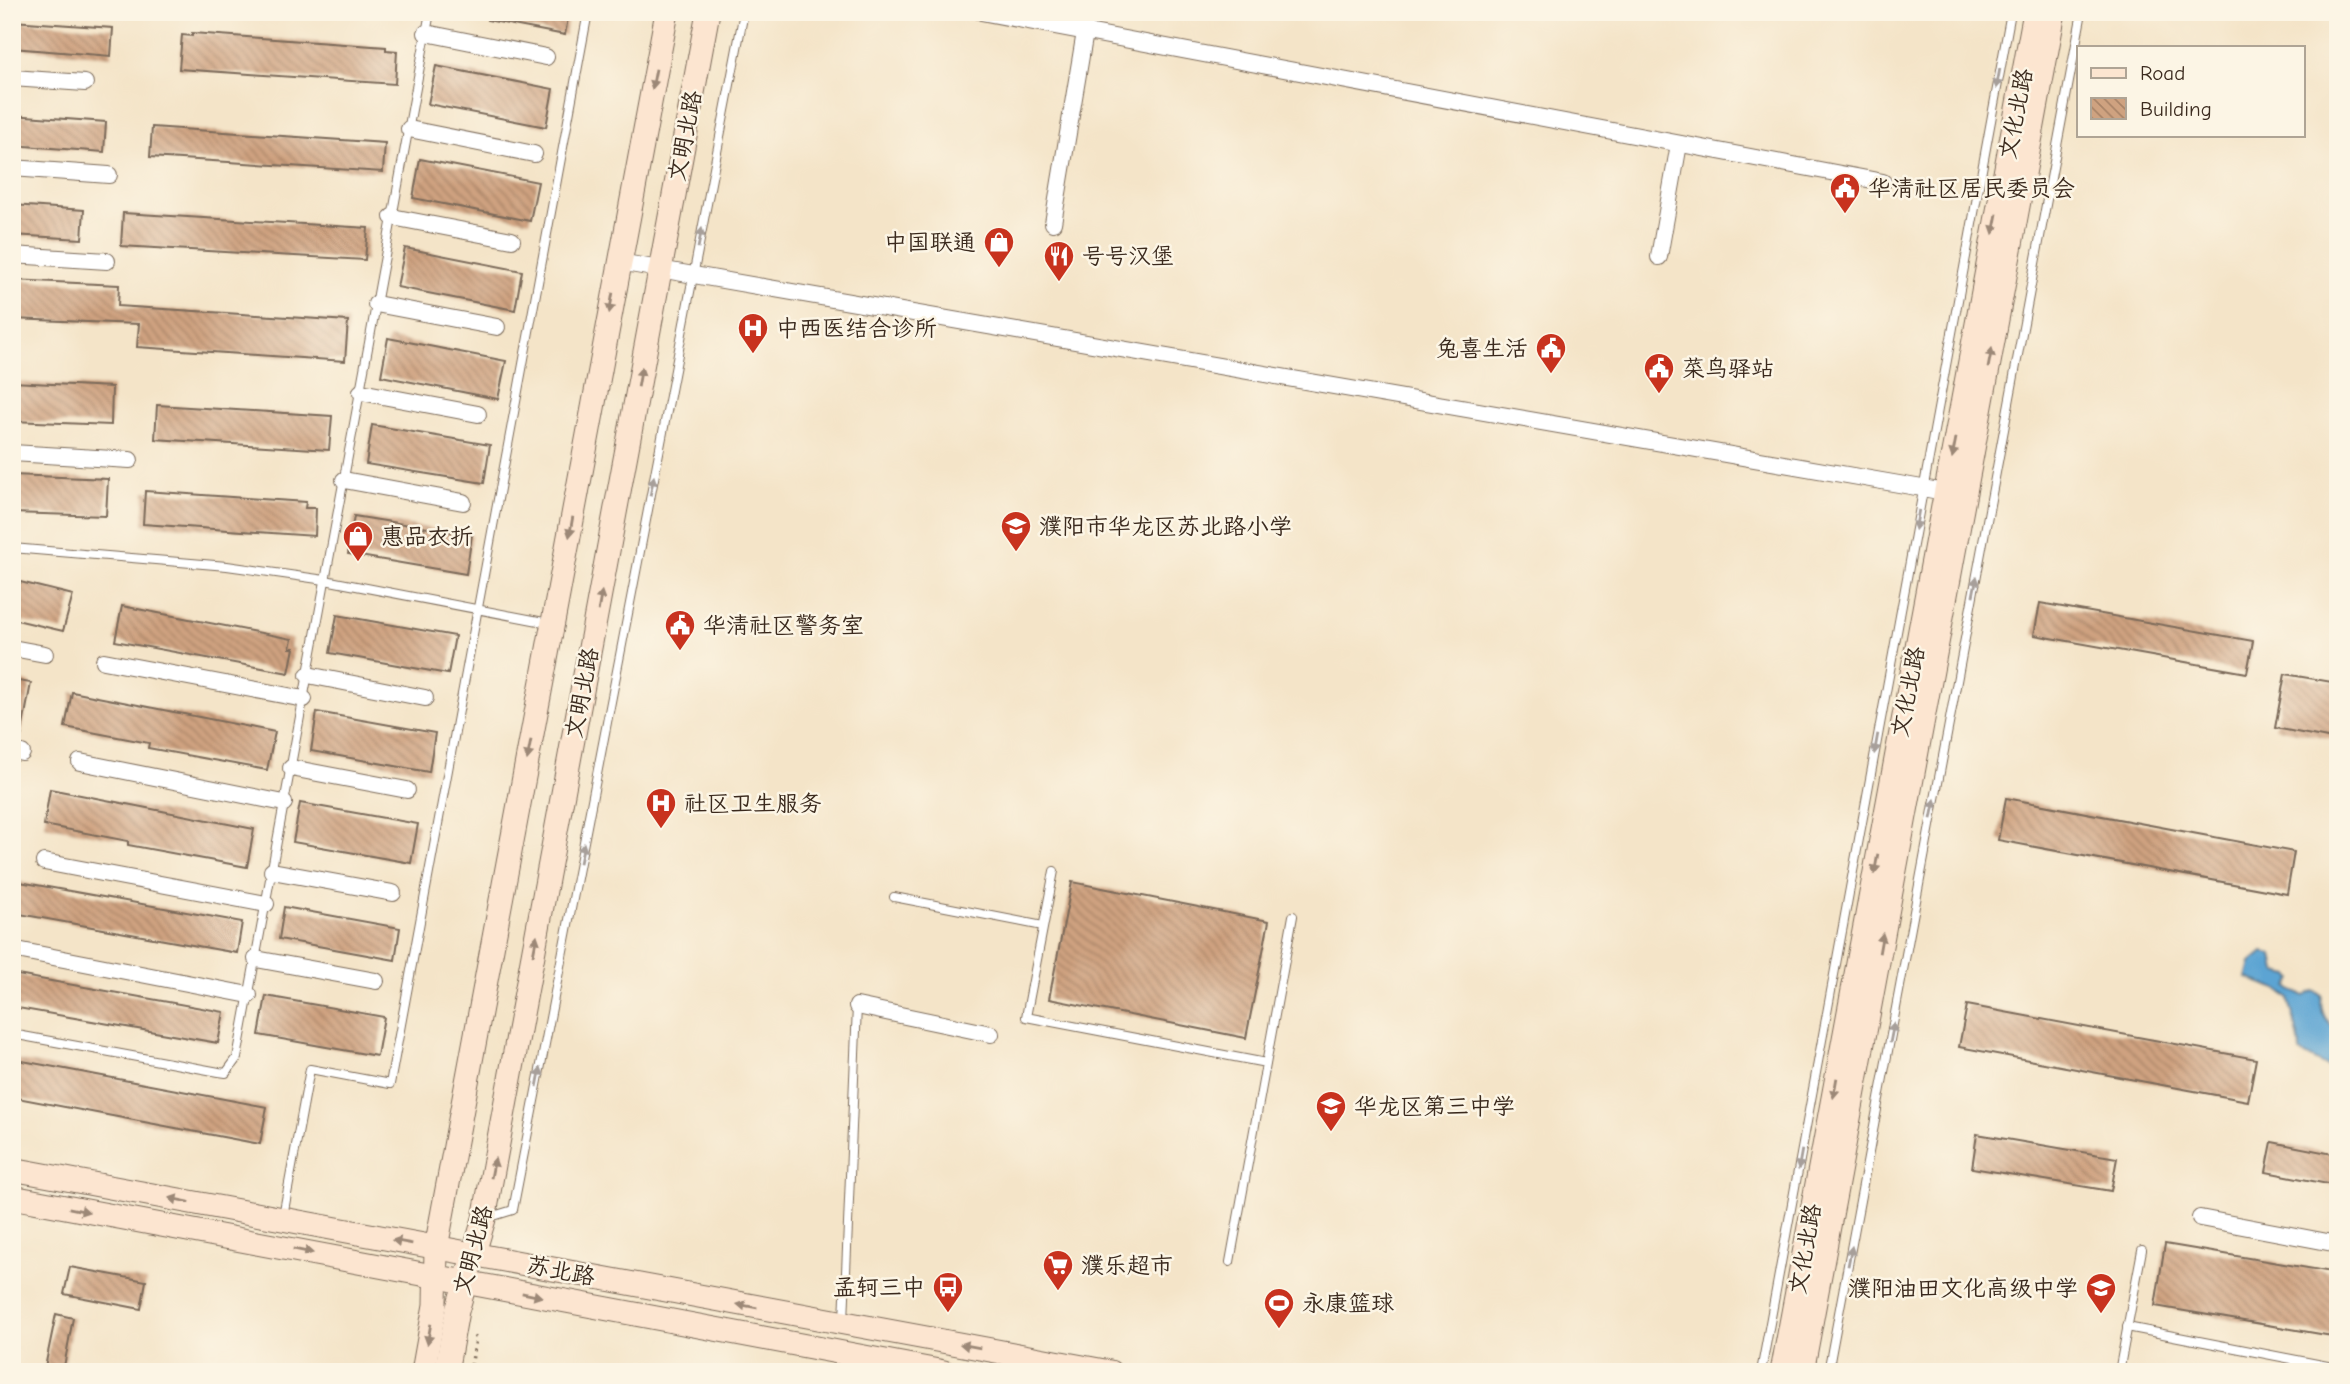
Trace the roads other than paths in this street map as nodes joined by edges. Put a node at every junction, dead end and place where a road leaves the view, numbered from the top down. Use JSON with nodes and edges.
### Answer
{"nodes":[{"id":1,"x":429,"y":12,"type":"edge"},
{"id":2,"x":588,"y":12,"type":"edge"},
{"id":3,"x":667,"y":12,"type":"edge"},
{"id":4,"x":708,"y":12,"type":"edge"},
{"id":5,"x":744,"y":12,"type":"edge"},
{"id":6,"x":981,"y":12,"type":"edge"},
{"id":7,"x":2011,"y":12,"type":"edge"},
{"id":8,"x":2035,"y":12,"type":"edge"},
{"id":9,"x":2054,"y":12,"type":"edge"},
{"id":10,"x":2082,"y":12,"type":"edge"},
{"id":11,"x":1085,"y":32,"type":"junction"},
{"id":12,"x":426,"y":33,"type":"junction"},
{"id":13,"x":546,"y":57,"type":"dead end"},
{"id":14,"x":12,"y":78,"type":"edge"},
{"id":15,"x":85,"y":83,"type":"dead end"},
{"id":16,"x":409,"y":129,"type":"junction"},
{"id":17,"x":1679,"y":144,"type":"junction"},
{"id":18,"x":534,"y":154,"type":"dead end"},
{"id":19,"x":12,"y":168,"type":"edge"},
{"id":20,"x":109,"y":175,"type":"dead end"},
{"id":21,"x":1883,"y":182,"type":"dead end"},
{"id":22,"x":392,"y":217,"type":"junction"},
{"id":23,"x":1053,"y":223,"type":"dead end"},
{"id":24,"x":512,"y":240,"type":"dead end"},
{"id":25,"x":12,"y":256,"type":"edge"},
{"id":26,"x":1659,"y":257,"type":"dead end"},
{"id":27,"x":107,"y":261,"type":"dead end"},
{"id":28,"x":619,"y":262,"type":"junction"},
{"id":29,"x":660,"y":269,"type":"junction"},
{"id":30,"x":693,"y":274,"type":"junction"},
{"id":31,"x":376,"y":304,"type":"junction"},
{"id":32,"x":497,"y":327,"type":"dead end"},
{"id":33,"x":361,"y":392,"type":"junction"},
{"id":34,"x":478,"y":414,"type":"dead end"},
{"id":35,"x":12,"y":453,"type":"edge"},
{"id":36,"x":130,"y":460,"type":"dead end"},
{"id":37,"x":344,"y":480,"type":"junction"},
{"id":38,"x":1922,"y":488,"type":"junction"},
{"id":39,"x":1945,"y":492,"type":"junction"},
{"id":40,"x":463,"y":502,"type":"dead end"},
{"id":41,"x":12,"y":548,"type":"edge"},
{"id":42,"x":325,"y":580,"type":"junction"},
{"id":43,"x":478,"y":608,"type":"junction"},
{"id":44,"x":553,"y":624,"type":"junction"},
{"id":45,"x":12,"y":648,"type":"edge"},
{"id":46,"x":45,"y":654,"type":"dead end"},
{"id":47,"x":104,"y":661,"type":"dead end"},
{"id":48,"x":308,"y":675,"type":"junction"},
{"id":49,"x":425,"y":698,"type":"dead end"},
{"id":50,"x":304,"y":699,"type":"junction"},
{"id":51,"x":80,"y":762,"type":"dead end"},
{"id":52,"x":291,"y":768,"type":"junction"},
{"id":53,"x":407,"y":790,"type":"dead end"},
{"id":54,"x":284,"y":803,"type":"junction"},
{"id":55,"x":44,"y":862,"type":"dead end"},
{"id":56,"x":272,"y":871,"type":"junction"},
{"id":57,"x":1054,"y":871,"type":"dead end"},
{"id":58,"x":393,"y":893,"type":"dead end"},
{"id":59,"x":894,"y":897,"type":"dead end"},
{"id":60,"x":266,"y":904,"type":"junction"},
{"id":61,"x":1293,"y":916,"type":"dead end"},
{"id":62,"x":1044,"y":926,"type":"junction"},
{"id":63,"x":12,"y":949,"type":"edge"},
{"id":64,"x":256,"y":959,"type":"junction"},
{"id":65,"x":376,"y":981,"type":"dead end"},
{"id":66,"x":249,"y":995,"type":"junction"},
{"id":67,"x":857,"y":1006,"type":"joint"},
{"id":68,"x":12,"y":1034,"type":"edge"},
{"id":69,"x":991,"y":1034,"type":"dead end"},
{"id":70,"x":1266,"y":1063,"type":"junction"},
{"id":71,"x":12,"y":1169,"type":"edge"},
{"id":72,"x":12,"y":1197,"type":"edge"},
{"id":73,"x":2200,"y":1218,"type":"dead end"},
{"id":74,"x":484,"y":1219,"type":"junction"},
{"id":75,"x":282,"y":1220,"type":"junction"},
{"id":76,"x":2338,"y":1244,"type":"edge"},
{"id":77,"x":436,"y":1248,"type":"junction"},
{"id":78,"x":2142,"y":1250,"type":"dead end"},
{"id":79,"x":472,"y":1254,"type":"junction"},
{"id":80,"x":1230,"y":1262,"type":"dead end"},
{"id":81,"x":436,"y":1276,"type":"junction"},
{"id":82,"x":465,"y":1282,"type":"junction"},
{"id":83,"x":844,"y":1323,"type":"junction"},
{"id":84,"x":2127,"y":1327,"type":"junction"},
{"id":85,"x":2296,"y":1360,"type":"junction"},
{"id":86,"x":2338,"y":1368,"type":"edge"},
{"id":87,"x":423,"y":1372,"type":"edge"},
{"id":88,"x":446,"y":1372,"type":"edge"},
{"id":89,"x":944,"y":1372,"type":"edge"},
{"id":90,"x":1110,"y":1372,"type":"edge"},
{"id":91,"x":1761,"y":1372,"type":"edge"},
{"id":92,"x":1782,"y":1372,"type":"edge"},
{"id":93,"x":1802,"y":1372,"type":"edge"},
{"id":94,"x":1828,"y":1372,"type":"edge"},
{"id":95,"x":2119,"y":1372,"type":"edge"},
{"id":96,"x":2294,"y":1372,"type":"edge"}],
"edges":[{"from":1,"to":12,"type":"lane"},
{"from":2,"to":43,"type":"lane"},
{"from":3,"to":28,"type":"street","name":"文明北路","one_way":true},
{"from":4,"to":29,"type":"street","name":"文明北路"},
{"from":30,"to":5,"type":"lane","one_way":true},
{"from":6,"to":11,"type":"street"},
{"from":7,"to":38,"type":"lane","one_way":true},
{"from":8,"to":39,"type":"street","name":"文化北路","one_way":true},
{"from":93,"to":9,"type":"street","name":"文化北路","one_way":true},
{"from":94,"to":10,"type":"lane","one_way":true},
{"from":11,"to":17,"type":"street"},
{"from":11,"to":23,"type":"street"},
{"from":12,"to":13,"type":"street"},
{"from":12,"to":16,"type":"lane"},
{"from":14,"to":15,"type":"street"},
{"from":16,"to":18,"type":"street"},
{"from":16,"to":22,"type":"lane"},
{"from":17,"to":21,"type":"street"},
{"from":17,"to":26,"type":"street"},
{"from":19,"to":20,"type":"street"},
{"from":22,"to":24,"type":"street"},
{"from":22,"to":31,"type":"lane"},
{"from":25,"to":27,"type":"street"},
{"from":28,"to":29,"type":"street"},
{"from":28,"to":44,"type":"street","name":"文明北路","one_way":true},
{"from":29,"to":30,"type":"street"},
{"from":74,"to":29,"type":"street","name":"文明北路","one_way":true},
{"from":30,"to":38,"type":"street"},
{"from":74,"to":30,"type":"lane","one_way":true},
{"from":31,"to":32,"type":"street"},
{"from":31,"to":33,"type":"lane"},
{"from":33,"to":34,"type":"street"},
{"from":33,"to":37,"type":"lane"},
{"from":35,"to":36,"type":"street"},
{"from":37,"to":40,"type":"street"},
{"from":37,"to":42,"type":"lane"},
{"from":38,"to":39,"type":"street"},
{"from":38,"to":91,"type":"lane","one_way":true},
{"from":39,"to":92,"type":"street","name":"文化北路","one_way":true},
{"from":41,"to":42,"type":"lane"},
{"from":42,"to":43,"type":"lane"},
{"from":42,"to":48,"type":"lane"},
{"from":43,"to":44,"type":"lane"},
{"from":43,"to":75,"type":"lane"},
{"from":44,"to":77,"type":"street","name":"文明北路","one_way":true},
{"from":45,"to":46,"type":"street"},
{"from":47,"to":50,"type":"street"},
{"from":48,"to":49,"type":"street"},
{"from":48,"to":50,"type":"lane"},
{"from":50,"to":52,"type":"lane"},
{"from":51,"to":54,"type":"street"},
{"from":52,"to":53,"type":"street"},
{"from":52,"to":54,"type":"lane"},
{"from":54,"to":56,"type":"lane"},
{"from":55,"to":60,"type":"street"},
{"from":56,"to":58,"type":"street"},
{"from":56,"to":60,"type":"lane"},
{"from":57,"to":62,"type":"lane"},
{"from":59,"to":62,"type":"lane"},
{"from":60,"to":64,"type":"lane"},
{"from":61,"to":70,"type":"lane"},
{"from":62,"to":70,"type":"lane"},
{"from":63,"to":66,"type":"street"},
{"from":64,"to":65,"type":"street"},
{"from":64,"to":66,"type":"lane"},
{"from":66,"to":68,"type":"lane"},
{"from":67,"to":69,"type":"street"},
{"from":67,"to":83,"type":"lane"},
{"from":70,"to":80,"type":"lane"},
{"from":75,"to":71,"type":"street","name":"苏北路","one_way":true},
{"from":72,"to":81,"type":"street","name":"苏北路","one_way":true},
{"from":73,"to":76,"type":"street"},
{"from":74,"to":79,"type":"street","name":"文明北路"},
{"from":77,"to":75,"type":"street","name":"苏北路","one_way":true},
{"from":77,"to":79,"type":"street","name":"苏北路"},
{"from":77,"to":81,"type":"street","name":"文明北路"},
{"from":78,"to":84,"type":"lane"},
{"from":79,"to":82,"type":"street","name":"文明北路"},
{"from":83,"to":79,"type":"street","name":"苏北路","one_way":true},
{"from":81,"to":82,"type":"street","name":"苏北路"},
{"from":81,"to":87,"type":"street","name":"文明北路","one_way":true},
{"from":82,"to":88,"type":"street","name":"文明北路"},
{"from":82,"to":89,"type":"street","name":"苏北路","one_way":true},
{"from":90,"to":83,"type":"street","name":"苏北路","one_way":true},
{"from":84,"to":85,"type":"lane"},
{"from":84,"to":95,"type":"lane"},
{"from":85,"to":86,"type":"lane"},
{"from":85,"to":96,"type":"lane"}]}
